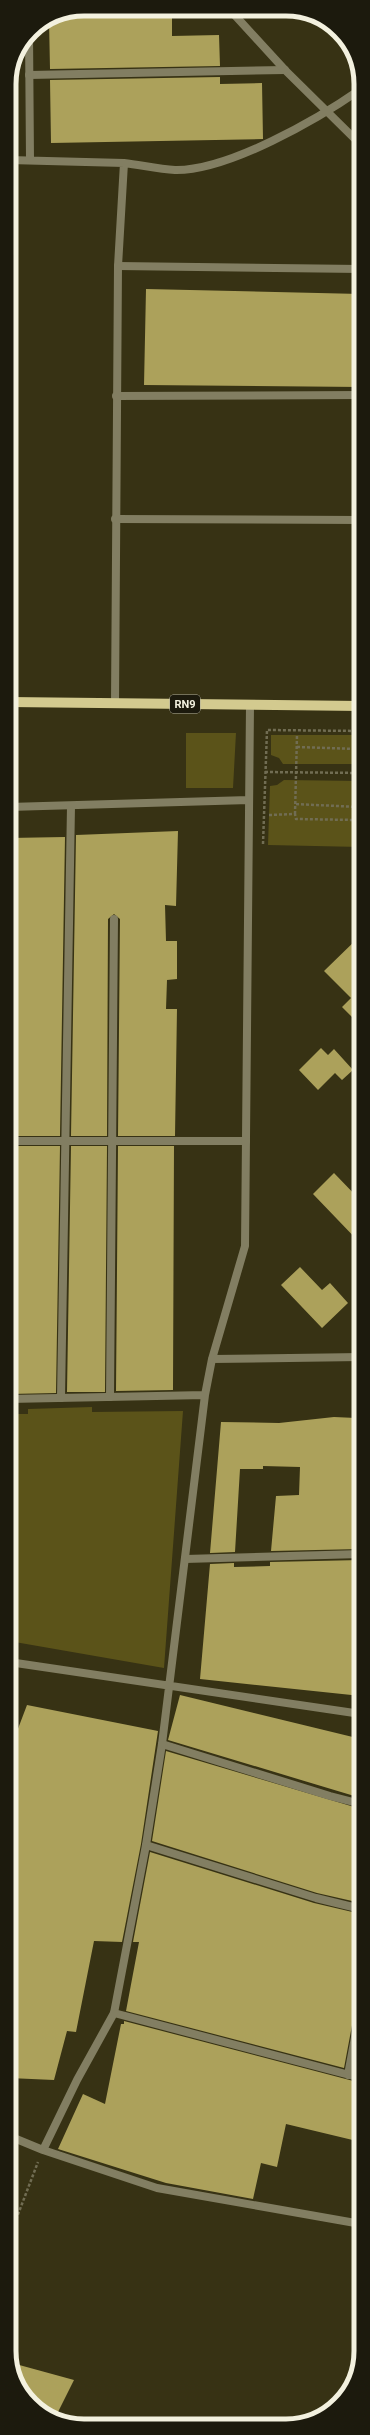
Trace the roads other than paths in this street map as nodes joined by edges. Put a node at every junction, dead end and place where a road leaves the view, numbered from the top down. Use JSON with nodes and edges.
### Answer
{"nodes":[{"id":1,"x":235,"y":16,"type":"edge"},
{"id":2,"x":29,"y":44,"type":"edge"},
{"id":3,"x":26,"y":49,"type":"edge"},
{"id":4,"x":29,"y":49,"type":"junction"},
{"id":5,"x":284,"y":70,"type":"junction"},
{"id":6,"x":29,"y":75,"type":"junction"},
{"id":7,"x":354,"y":94,"type":"edge"},
{"id":8,"x":328,"y":113,"type":"junction"},
{"id":9,"x":354,"y":138,"type":"edge"},
{"id":10,"x":16,"y":160,"type":"edge"},
{"id":11,"x":30,"y":160,"type":"junction"},
{"id":12,"x":124,"y":163,"type":"junction"},
{"id":13,"x":118,"y":266,"type":"junction"},
{"id":14,"x":354,"y":269,"type":"edge"},
{"id":15,"x":354,"y":395,"type":"edge"},
{"id":16,"x":116,"y":396,"type":"junction"},
{"id":17,"x":116,"y":519,"type":"junction"},
{"id":18,"x":354,"y":520,"type":"edge"},
{"id":19,"x":16,"y":702,"type":"edge"},
{"id":20,"x":115,"y":703,"type":"junction"},
{"id":21,"x":250,"y":705,"type":"junction"},
{"id":22,"x":354,"y":706,"type":"edge"},
{"id":23,"x":248,"y":800,"type":"junction"},
{"id":24,"x":71,"y":806,"type":"junction"},
{"id":25,"x":16,"y":807,"type":"edge"},
{"id":26,"x":114,"y":919,"type":"dead end"},
{"id":27,"x":246,"y":1140,"type":"junction"},
{"id":28,"x":16,"y":1141,"type":"edge"},
{"id":29,"x":65,"y":1141,"type":"junction"},
{"id":30,"x":112,"y":1141,"type":"junction"},
{"id":31,"x":354,"y":1357,"type":"edge"},
{"id":32,"x":212,"y":1359,"type":"junction"},
{"id":33,"x":205,"y":1395,"type":"junction"},
{"id":34,"x":110,"y":1397,"type":"junction"},
{"id":35,"x":61,"y":1398,"type":"junction"},
{"id":36,"x":16,"y":1399,"type":"edge"},
{"id":37,"x":354,"y":1554,"type":"edge"},
{"id":38,"x":185,"y":1560,"type":"junction"},
{"id":39,"x":16,"y":1663,"type":"edge"},
{"id":40,"x":170,"y":1687,"type":"junction"},
{"id":41,"x":354,"y":1713,"type":"edge"},
{"id":42,"x":162,"y":1744,"type":"junction"},
{"id":43,"x":354,"y":1802,"type":"edge"},
{"id":44,"x":146,"y":1845,"type":"junction"},
{"id":45,"x":354,"y":1907,"type":"edge"},
{"id":46,"x":114,"y":2013,"type":"junction"},
{"id":47,"x":354,"y":2043,"type":"edge"},
{"id":48,"x":348,"y":2075,"type":"junction"},
{"id":49,"x":354,"y":2076,"type":"edge"},
{"id":50,"x":16,"y":2139,"type":"edge"},
{"id":51,"x":43,"y":2150,"type":"junction"},
{"id":52,"x":354,"y":2223,"type":"edge"}],
"edges":[{"from":1,"to":5,"type":"street"},
{"from":2,"to":4,"type":"street"},
{"from":3,"to":4,"type":"street"},
{"from":4,"to":6,"type":"street"},
{"from":5,"to":6,"type":"street"},
{"from":5,"to":8,"type":"street"},
{"from":6,"to":11,"type":"street"},
{"from":7,"to":8,"type":"street"},
{"from":8,"to":9,"type":"street"},
{"from":8,"to":12,"type":"street"},
{"from":10,"to":11,"type":"street"},
{"from":11,"to":12,"type":"street"},
{"from":12,"to":13,"type":"street"},
{"from":13,"to":14,"type":"street"},
{"from":13,"to":16,"type":"street"},
{"from":15,"to":16,"type":"street"},
{"from":16,"to":17,"type":"street"},
{"from":17,"to":18,"type":"street"},
{"from":17,"to":20,"type":"street"},
{"from":19,"to":20,"type":"main road","number":"RN9"},
{"from":20,"to":21,"type":"main road","number":"RN9"},
{"from":21,"to":22,"type":"main road","number":"RN9"},
{"from":21,"to":23,"type":"street"},
{"from":23,"to":24,"type":"street"},
{"from":23,"to":27,"type":"street"},
{"from":24,"to":25,"type":"street"},
{"from":24,"to":29,"type":"street"},
{"from":26,"to":30,"type":"street"},
{"from":27,"to":30,"type":"street"},
{"from":27,"to":32,"type":"street"},
{"from":28,"to":29,"type":"street"},
{"from":29,"to":30,"type":"street"},
{"from":29,"to":35,"type":"street"},
{"from":30,"to":34,"type":"street"},
{"from":31,"to":32,"type":"street"},
{"from":32,"to":33,"type":"street"},
{"from":33,"to":34,"type":"street"},
{"from":33,"to":38,"type":"street"},
{"from":34,"to":35,"type":"street"},
{"from":35,"to":36,"type":"street"},
{"from":37,"to":38,"type":"street"},
{"from":38,"to":40,"type":"street"},
{"from":39,"to":40,"type":"street"},
{"from":40,"to":41,"type":"street"},
{"from":40,"to":42,"type":"street"},
{"from":42,"to":43,"type":"street"},
{"from":42,"to":44,"type":"street"},
{"from":44,"to":45,"type":"street"},
{"from":44,"to":46,"type":"street"},
{"from":46,"to":48,"type":"street"},
{"from":46,"to":51,"type":"street"},
{"from":47,"to":48,"type":"street"},
{"from":48,"to":49,"type":"street"},
{"from":50,"to":51,"type":"street"},
{"from":51,"to":52,"type":"street"}]}
